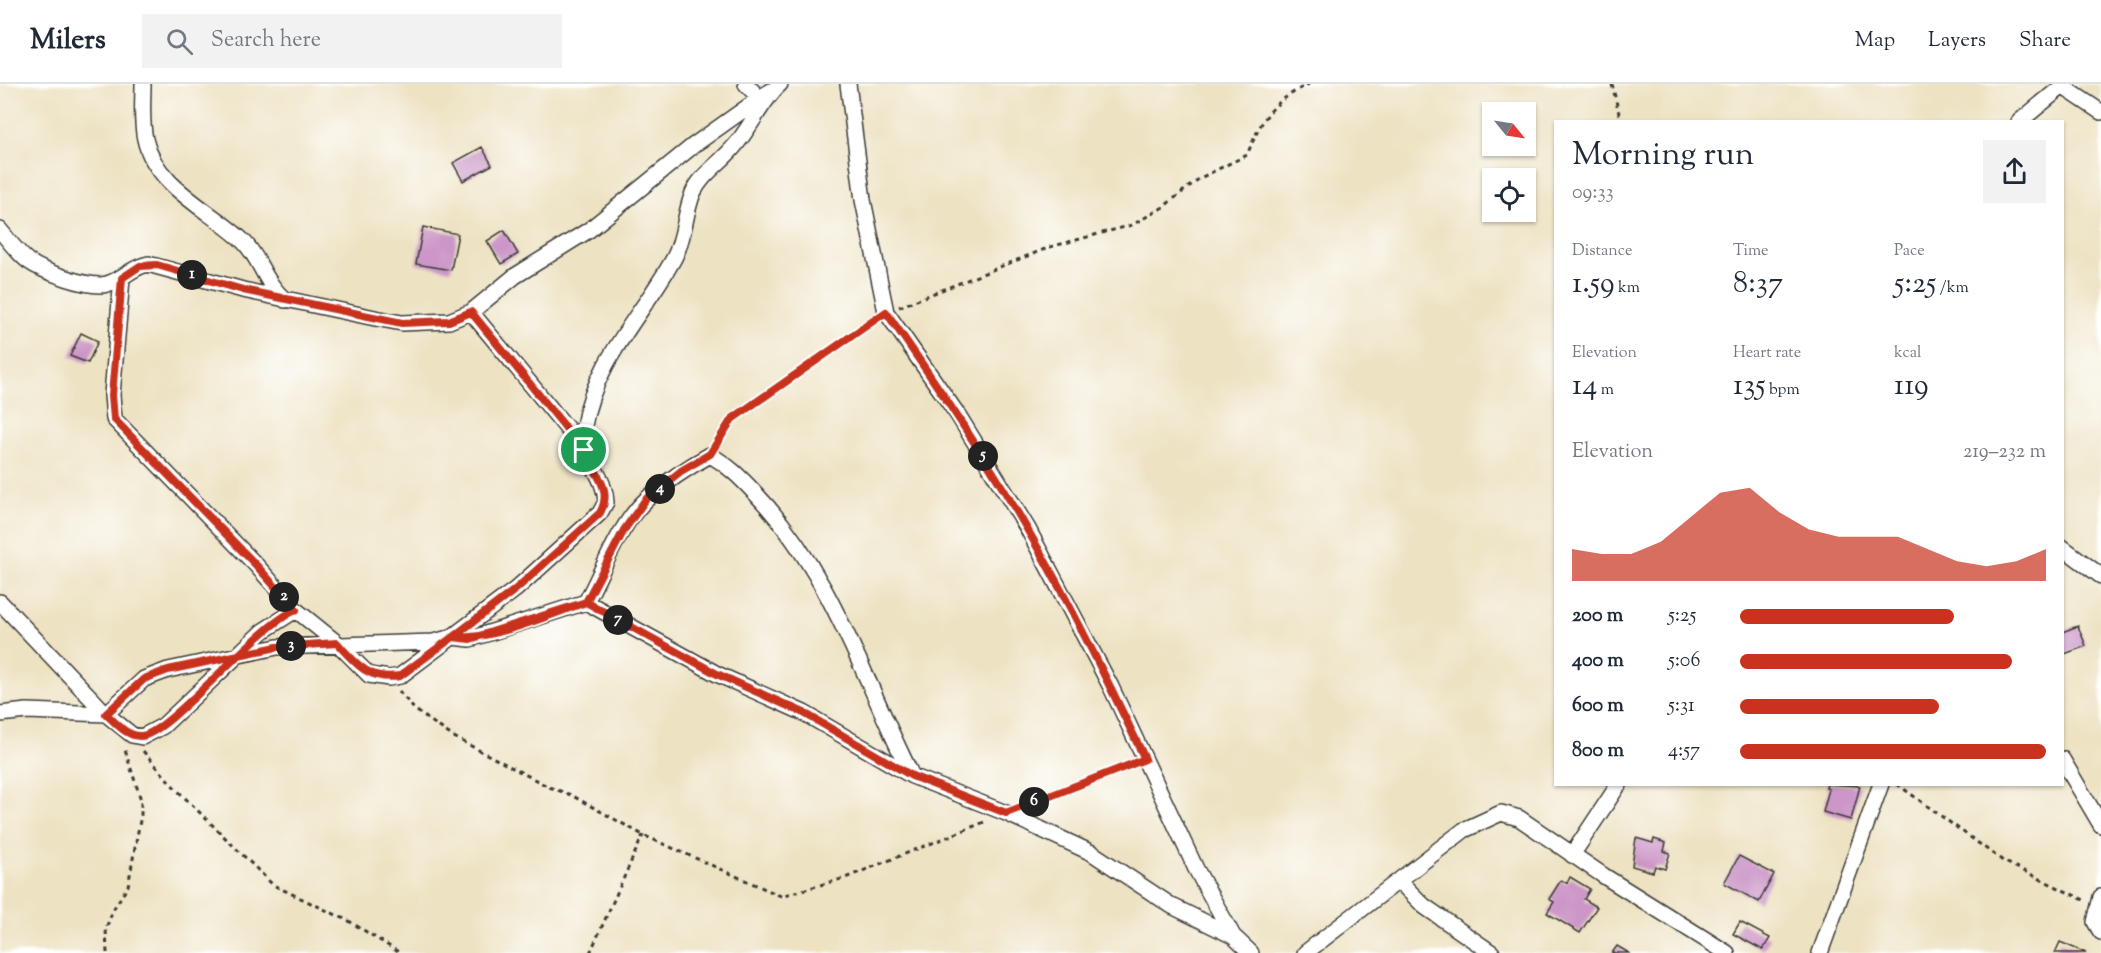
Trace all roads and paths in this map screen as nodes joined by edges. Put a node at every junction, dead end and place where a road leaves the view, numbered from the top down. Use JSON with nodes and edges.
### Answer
{"nodes":[{"id":1,"x":143,"y":84,"type":"edge"},
{"id":2,"x":746,"y":84,"type":"edge"},
{"id":3,"x":848,"y":84,"type":"edge"},
{"id":4,"x":1309,"y":84,"type":"edge"},
{"id":5,"x":1612,"y":84,"type":"edge"},
{"id":6,"x":779,"y":85,"type":"edge"},
{"id":7,"x":2063,"y":85,"type":"edge"},
{"id":8,"x":759,"y":98,"type":"junction"},
{"id":9,"x":2101,"y":112,"type":"edge"},
{"id":10,"x":1621,"y":120,"type":"edge"},
{"id":11,"x":2021,"y":120,"type":"edge"},
{"id":12,"x":0,"y":230,"type":"edge"},
{"id":13,"x":122,"y":278,"type":"junction"},
{"id":14,"x":285,"y":300,"type":"junction"},
{"id":15,"x":471,"y":312,"type":"junction"},
{"id":16,"x":886,"y":312,"type":"junction"},
{"id":17,"x":584,"y":450,"type":"junction"},
{"id":18,"x":710,"y":454,"type":"junction"},
{"id":19,"x":2064,"y":548,"type":"edge"},
{"id":20,"x":2101,"y":576,"type":"edge"},
{"id":21,"x":0,"y":602,"type":"edge"},
{"id":22,"x":586,"y":602,"type":"junction"},
{"id":23,"x":296,"y":610,"type":"junction"},
{"id":24,"x":453,"y":637,"type":"junction"},
{"id":25,"x":337,"y":643,"type":"junction"},
{"id":26,"x":238,"y":656,"type":"junction"},
{"id":27,"x":389,"y":678,"type":"junction"},
{"id":28,"x":0,"y":714,"type":"edge"},
{"id":29,"x":106,"y":714,"type":"junction"},
{"id":30,"x":126,"y":731,"type":"junction"},
{"id":31,"x":1145,"y":759,"type":"junction"},
{"id":32,"x":2064,"y":762,"type":"edge"},
{"id":33,"x":912,"y":776,"type":"junction"},
{"id":34,"x":1618,"y":786,"type":"edge"},
{"id":35,"x":1880,"y":786,"type":"edge"},
{"id":36,"x":1900,"y":786,"type":"edge"},
{"id":37,"x":1006,"y":813,"type":"junction"},
{"id":38,"x":2101,"y":825,"type":"edge"},
{"id":39,"x":643,"y":835,"type":"junction"},
{"id":40,"x":1572,"y":855,"type":"junction"},
{"id":41,"x":1399,"y":881,"type":"junction"},
{"id":42,"x":2100,"y":901,"type":"edge"},
{"id":43,"x":2101,"y":933,"type":"edge"},
{"id":44,"x":1233,"y":936,"type":"junction"},
{"id":45,"x":107,"y":953,"type":"edge"},
{"id":46,"x":400,"y":953,"type":"edge"},
{"id":47,"x":590,"y":953,"type":"edge"},
{"id":48,"x":1251,"y":953,"type":"edge"},
{"id":49,"x":1305,"y":953,"type":"edge"},
{"id":50,"x":1492,"y":953,"type":"edge"},
{"id":51,"x":1727,"y":953,"type":"edge"},
{"id":52,"x":1820,"y":953,"type":"edge"}],
"edges":[{"from":1,"to":14,"type":"street"},
{"from":2,"to":8,"type":"street"},
{"from":3,"to":16,"type":"street"},
{"from":4,"to":16,"type":"path"},
{"from":5,"to":10,"type":"path"},
{"from":6,"to":8,"type":"street"},
{"from":6,"to":17,"type":"street"},
{"from":7,"to":9,"type":"street"},
{"from":7,"to":11,"type":"street"},
{"from":8,"to":15,"type":"street"},
{"from":12,"to":13,"type":"street"},
{"from":13,"to":14,"type":"street"},
{"from":13,"to":23,"type":"street"},
{"from":14,"to":15,"type":"street"},
{"from":15,"to":17,"type":"street"},
{"from":16,"to":18,"type":"path"},
{"from":16,"to":31,"type":"street"},
{"from":17,"to":24,"type":"street"},
{"from":18,"to":22,"type":"street"},
{"from":18,"to":33,"type":"street"},
{"from":19,"to":20,"type":"street"},
{"from":21,"to":29,"type":"street"},
{"from":22,"to":24,"type":"street"},
{"from":22,"to":33,"type":"street"},
{"from":23,"to":25,"type":"street"},
{"from":23,"to":26,"type":"street"},
{"from":24,"to":25,"type":"street"},
{"from":24,"to":27,"type":"street"},
{"from":25,"to":26,"type":"street"},
{"from":25,"to":27,"type":"street"},
{"from":26,"to":29,"type":"street"},
{"from":26,"to":30,"type":"street"},
{"from":27,"to":39,"type":"path"},
{"from":28,"to":29,"type":"street"},
{"from":29,"to":30,"type":"street"},
{"from":30,"to":45,"type":"path"},
{"from":30,"to":46,"type":"path"},
{"from":31,"to":37,"type":"path"},
{"from":31,"to":44,"type":"street"},
{"from":32,"to":38,"type":"street"},
{"from":33,"to":37,"type":"street"},
{"from":34,"to":40,"type":"street"},
{"from":35,"to":52,"type":"street"},
{"from":36,"to":42,"type":"path"},
{"from":37,"to":39,"type":"path"},
{"from":37,"to":44,"type":"street"},
{"from":39,"to":47,"type":"path"},
{"from":40,"to":41,"type":"street"},
{"from":40,"to":51,"type":"street"},
{"from":41,"to":49,"type":"street"},
{"from":41,"to":50,"type":"street"},
{"from":42,"to":43,"type":"street"},
{"from":44,"to":48,"type":"street"}]}
